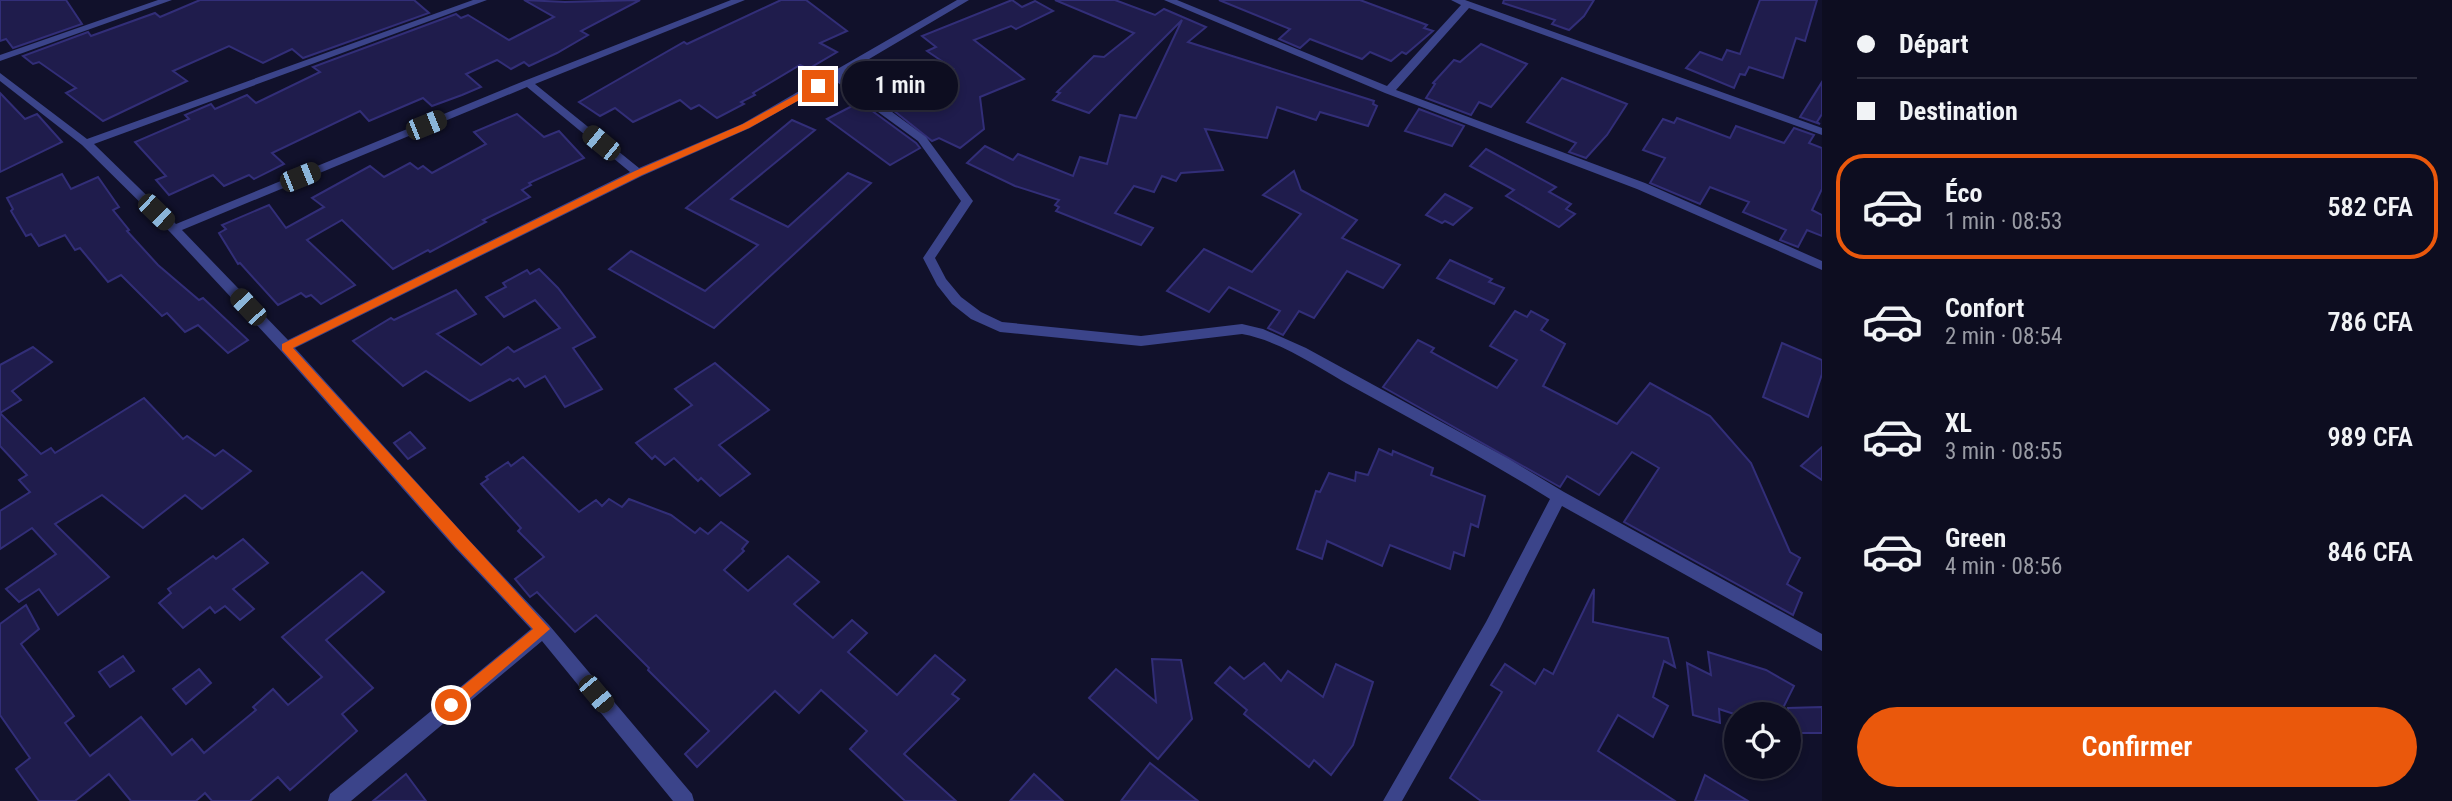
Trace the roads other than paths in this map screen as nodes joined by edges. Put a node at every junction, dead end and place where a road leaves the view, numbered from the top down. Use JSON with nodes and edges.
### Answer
{"nodes":[{"id":1,"x":167,"y":0,"type":"edge"},
{"id":2,"x":482,"y":0,"type":"edge"},
{"id":3,"x":740,"y":0,"type":"edge"},
{"id":4,"x":964,"y":0,"type":"edge"},
{"id":5,"x":1169,"y":0,"type":"edge"},
{"id":6,"x":1461,"y":2,"type":"edge"},
{"id":7,"x":0,"y":58,"type":"edge"},
{"id":8,"x":0,"y":76,"type":"edge"},
{"id":9,"x":836,"y":76,"type":"junction"},
{"id":10,"x":528,"y":83,"type":"junction"},
{"id":11,"x":1389,"y":91,"type":"junction"},
{"id":12,"x":1822,"y":132,"type":"edge"},
{"id":13,"x":86,"y":144,"type":"junction"},
{"id":14,"x":638,"y":173,"type":"junction"},
{"id":15,"x":174,"y":229,"type":"junction"},
{"id":16,"x":1822,"y":266,"type":"edge"},
{"id":17,"x":286,"y":347,"type":"junction"},
{"id":18,"x":1559,"y":497,"type":"junction"},
{"id":19,"x":543,"y":629,"type":"junction"},
{"id":20,"x":1822,"y":643,"type":"edge"},
{"id":21,"x":338,"y":801,"type":"edge"},
{"id":22,"x":685,"y":801,"type":"edge"},
{"id":23,"x":1392,"y":801,"type":"edge"}],
"edges":[{"from":1,"to":7,"type":"street"},
{"from":2,"to":13,"type":"street"},
{"from":3,"to":10,"type":"street"},
{"from":4,"to":9,"type":"street"},
{"from":5,"to":11,"type":"street"},
{"from":6,"to":11,"type":"street"},
{"from":6,"to":12,"type":"street"},
{"from":8,"to":13,"type":"street"},
{"from":9,"to":14,"type":"street"},
{"from":9,"to":18,"type":"street"},
{"from":10,"to":14,"type":"street"},
{"from":10,"to":15,"type":"street"},
{"from":11,"to":16,"type":"street"},
{"from":13,"to":15,"type":"street"},
{"from":14,"to":17,"type":"street"},
{"from":15,"to":17,"type":"street"},
{"from":17,"to":19,"type":"street"},
{"from":18,"to":20,"type":"street"},
{"from":18,"to":23,"type":"street"},
{"from":19,"to":21,"type":"street"},
{"from":19,"to":22,"type":"street"}]}
